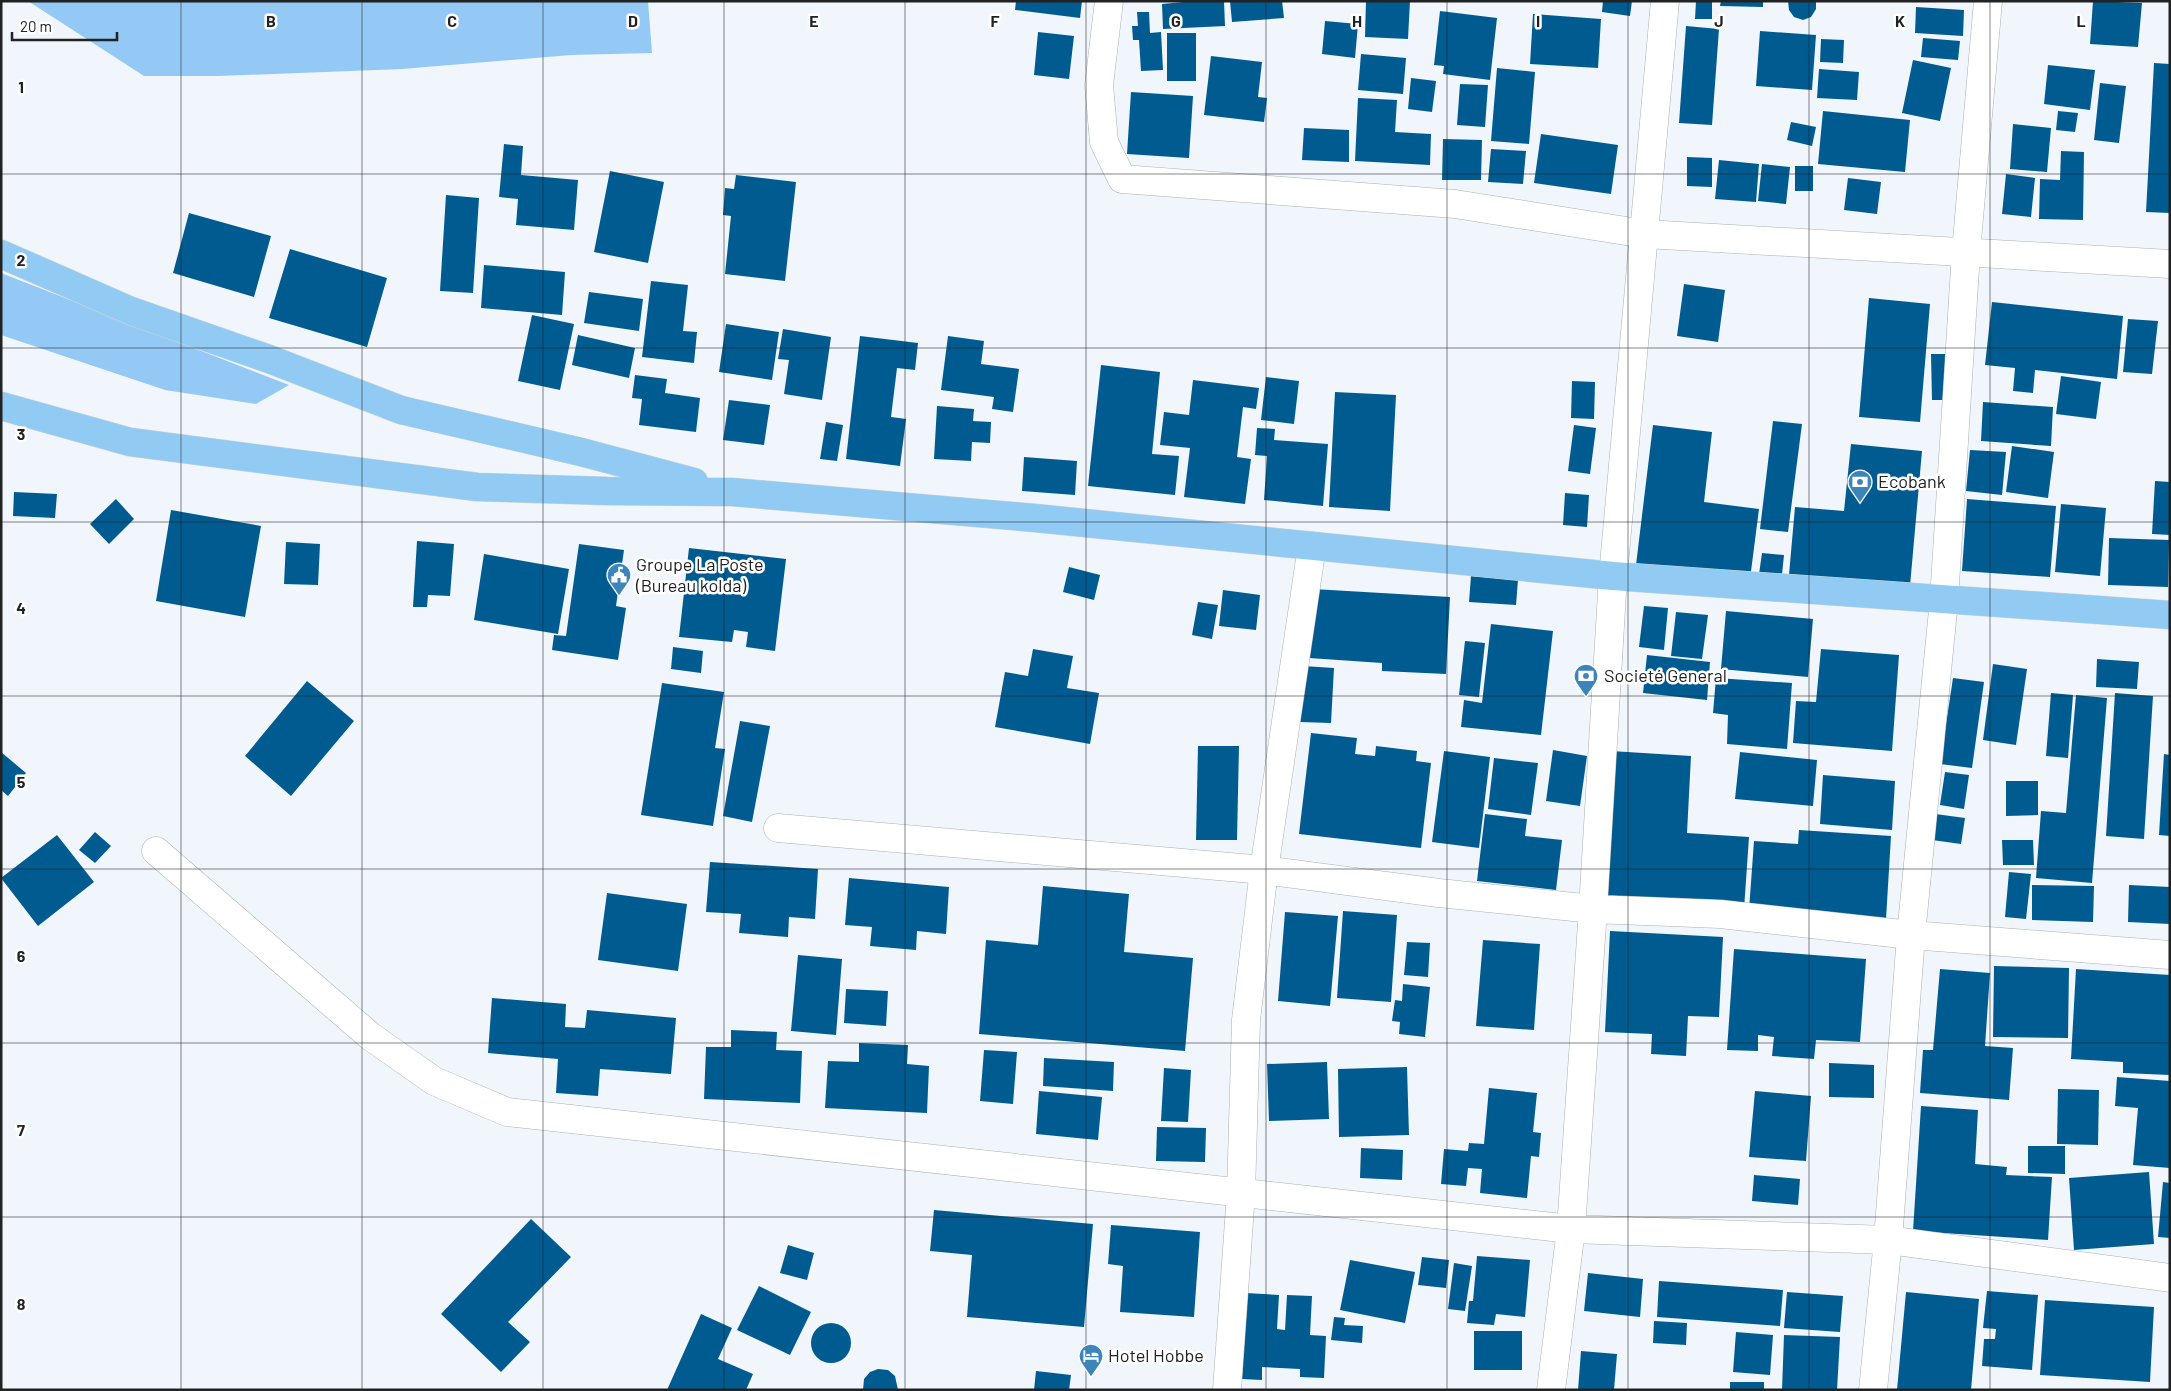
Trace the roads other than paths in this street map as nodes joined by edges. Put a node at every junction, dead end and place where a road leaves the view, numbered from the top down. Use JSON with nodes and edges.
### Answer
{"nodes":[{"id":1,"x":1108,"y":1,"type":"edge"},
{"id":2,"x":1665,"y":1,"type":"edge"},
{"id":3,"x":1988,"y":1,"type":"edge"},
{"id":4,"x":1645,"y":234,"type":"junction"},
{"id":5,"x":1966,"y":252,"type":"junction"},
{"id":6,"x":1,"y":254,"type":"edge"},
{"id":7,"x":2170,"y":264,"type":"edge"},
{"id":8,"x":1,"y":406,"type":"edge"},
{"id":9,"x":732,"y":492,"type":"junction"},
{"id":10,"x":1312,"y":546,"type":"junction"},
{"id":11,"x":1613,"y":576,"type":"junction"},
{"id":12,"x":1944,"y":600,"type":"junction"},
{"id":13,"x":2170,"y":615,"type":"edge"},
{"id":14,"x":778,"y":828,"type":"dead end"},
{"id":15,"x":156,"y":851,"type":"dead end"},
{"id":16,"x":1264,"y":870,"type":"junction"},
{"id":17,"x":1593,"y":908,"type":"junction"},
{"id":18,"x":1911,"y":935,"type":"junction"},
{"id":19,"x":2170,"y":955,"type":"edge"},
{"id":20,"x":1241,"y":1193,"type":"junction"},
{"id":21,"x":1571,"y":1229,"type":"junction"},
{"id":22,"x":1888,"y":1240,"type":"junction"},
{"id":23,"x":2170,"y":1278,"type":"edge"},
{"id":24,"x":1227,"y":1390,"type":"edge"},
{"id":25,"x":1551,"y":1390,"type":"edge"},
{"id":26,"x":1873,"y":1390,"type":"edge"}],
"edges":[{"from":1,"to":4,"type":"street"},
{"from":2,"to":4,"type":"street"},
{"from":3,"to":5,"type":"street"},
{"from":4,"to":5,"type":"street"},
{"from":4,"to":11,"type":"street"},
{"from":5,"to":7,"type":"street"},
{"from":5,"to":12,"type":"street"},
{"from":6,"to":9,"type":"main road"},
{"from":8,"to":9,"type":"main road"},
{"from":9,"to":10,"type":"main road"},
{"from":10,"to":11,"type":"main road"},
{"from":10,"to":16,"type":"street"},
{"from":11,"to":12,"type":"main road"},
{"from":11,"to":17,"type":"street"},
{"from":12,"to":13,"type":"main road"},
{"from":12,"to":18,"type":"street"},
{"from":14,"to":16,"type":"street"},
{"from":15,"to":20,"type":"street"},
{"from":16,"to":17,"type":"street"},
{"from":16,"to":20,"type":"street"},
{"from":17,"to":18,"type":"street"},
{"from":17,"to":21,"type":"street"},
{"from":18,"to":19,"type":"street"},
{"from":18,"to":22,"type":"street"},
{"from":20,"to":21,"type":"street"},
{"from":20,"to":24,"type":"street"},
{"from":21,"to":22,"type":"street"},
{"from":21,"to":25,"type":"street"},
{"from":22,"to":23,"type":"street"},
{"from":22,"to":26,"type":"street"}]}
